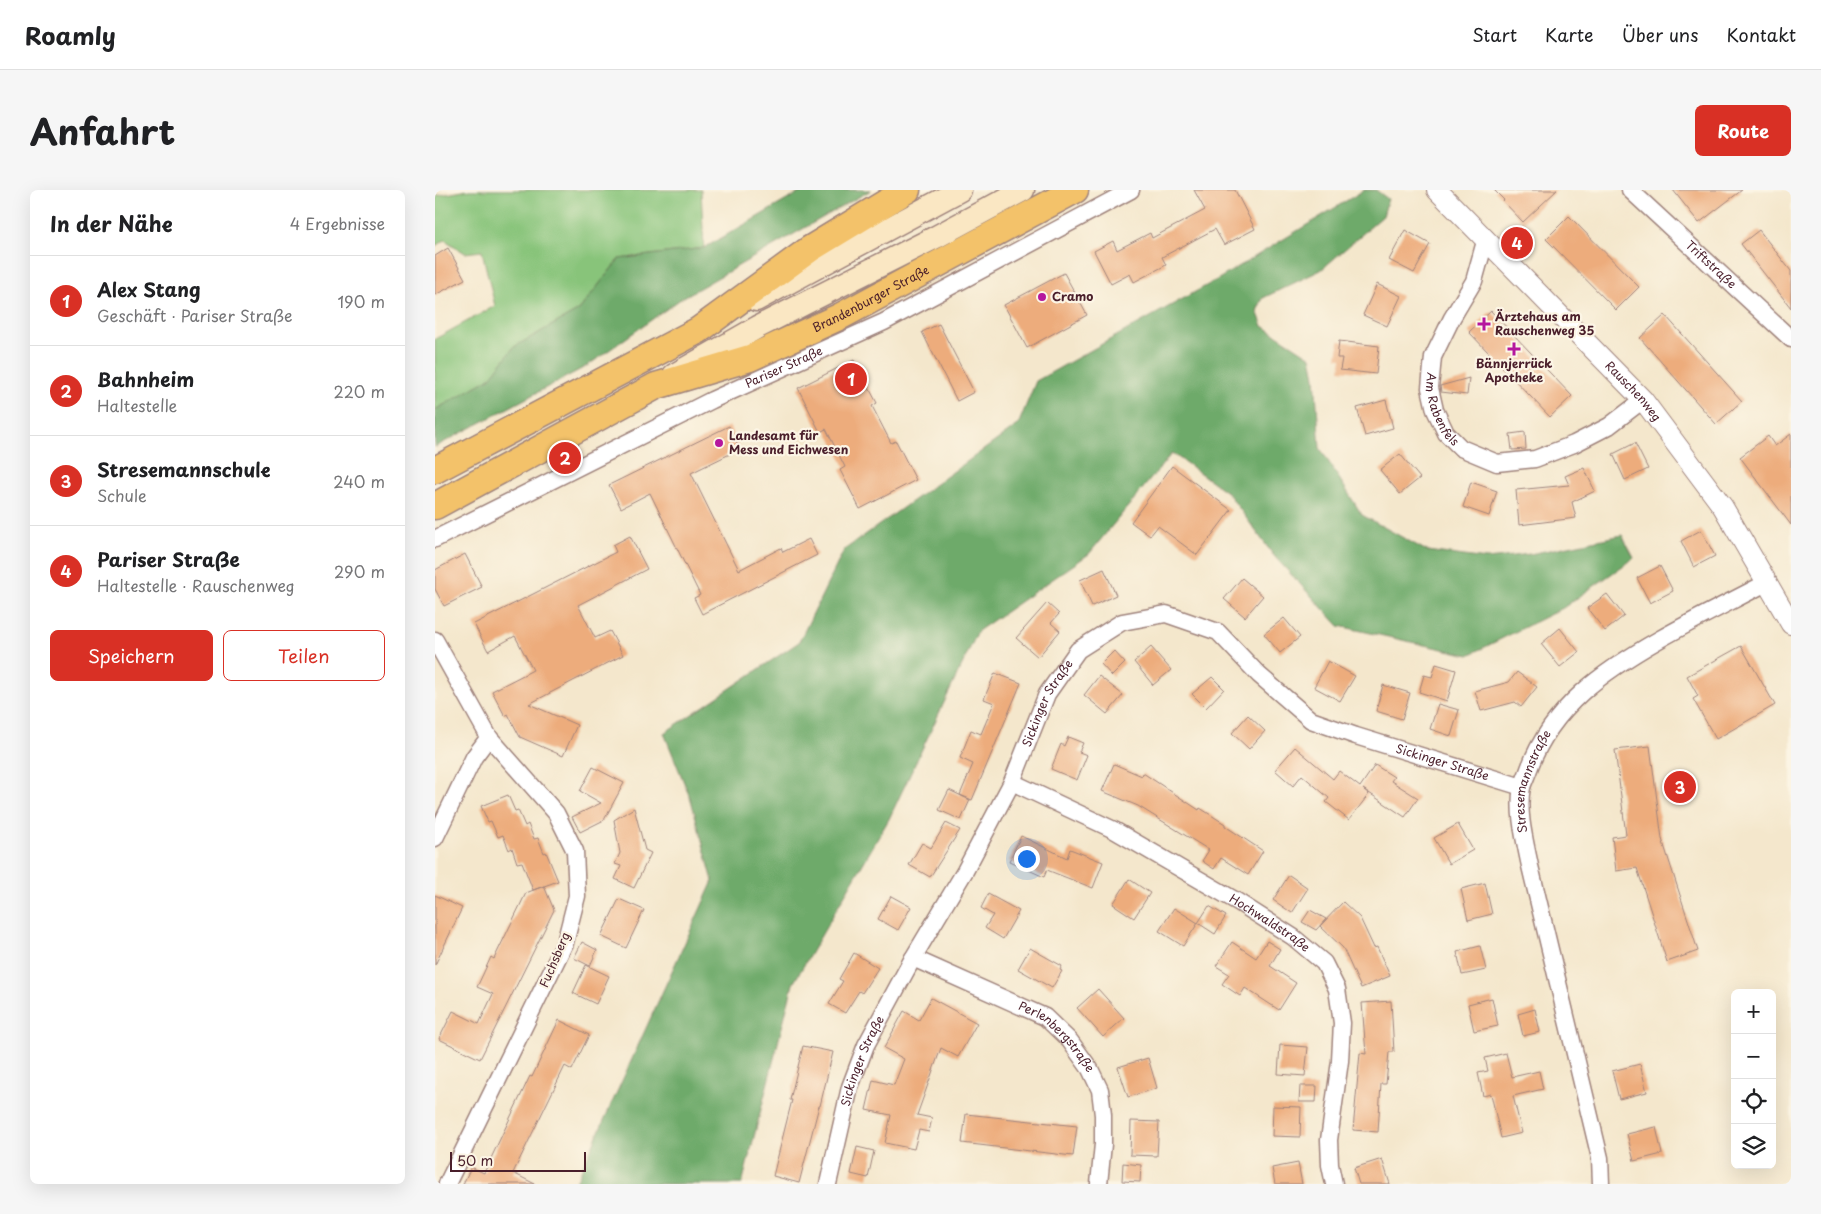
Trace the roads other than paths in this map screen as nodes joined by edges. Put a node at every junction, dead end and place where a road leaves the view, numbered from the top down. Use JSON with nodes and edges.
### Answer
{"nodes":[{"id":1,"x":907,"y":190,"type":"edge"},
{"id":2,"x":960,"y":190,"type":"edge"},
{"id":3,"x":1023,"y":190,"type":"edge"},
{"id":4,"x":1075,"y":190,"type":"edge"},
{"id":5,"x":1131,"y":190,"type":"edge"},
{"id":6,"x":1437,"y":190,"type":"edge"},
{"id":7,"x":1630,"y":190,"type":"edge"},
{"id":8,"x":1486,"y":238,"type":"junction"},
{"id":9,"x":699,"y":330,"type":"junction"},
{"id":10,"x":1791,"y":339,"type":"edge"},
{"id":11,"x":656,"y":386,"type":"junction"},
{"id":12,"x":1643,"y":400,"type":"junction"},
{"id":13,"x":435,"y":470,"type":"edge"},
{"id":14,"x":435,"y":506,"type":"edge"},
{"id":15,"x":435,"y":539,"type":"edge"},
{"id":16,"x":1768,"y":582,"type":"junction"},
{"id":17,"x":1791,"y":624,"type":"edge"},
{"id":18,"x":435,"y":640,"type":"edge"},
{"id":19,"x":489,"y":737,"type":"junction"},
{"id":20,"x":1011,"y":782,"type":"junction"},
{"id":21,"x":1522,"y":788,"type":"junction"},
{"id":22,"x":435,"y":838,"type":"edge"},
{"id":23,"x":913,"y":958,"type":"junction"},
{"id":24,"x":447,"y":1184,"type":"edge"},
{"id":25,"x":828,"y":1184,"type":"edge"},
{"id":26,"x":1099,"y":1184,"type":"edge"},
{"id":27,"x":1334,"y":1184,"type":"edge"},
{"id":28,"x":1601,"y":1184,"type":"edge"}],
"edges":[{"from":1,"to":9,"type":"main road"},
{"from":2,"to":9,"type":"main road"},
{"from":3,"to":11,"type":"main road"},
{"from":4,"to":11,"type":"main road","name":"Brandenburger Straße"},
{"from":5,"to":15,"type":"street","name":"Pariser Straße"},
{"from":6,"to":8,"type":"street","name":"Rauschenweg"},
{"from":7,"to":10,"type":"street","name":"Triftstraße"},
{"from":8,"to":12,"type":"street","name":"Rauschenweg"},
{"from":8,"to":12,"type":"street","name":"Am Rabenfels"},
{"from":9,"to":13,"type":"main road"},
{"from":11,"to":14,"type":"main road"},
{"from":12,"to":16,"type":"street","name":"Rauschenweg"},
{"from":16,"to":17,"type":"street","name":"Rauschenweg"},
{"from":16,"to":21,"type":"street","name":"Stresemannstraße"},
{"from":18,"to":19,"type":"street","name":"Fuchsberg"},
{"from":19,"to":22,"type":"street"},
{"from":19,"to":24,"type":"street","name":"Fuchsberg"},
{"from":20,"to":21,"type":"street","name":"Sickinger Straße"},
{"from":20,"to":23,"type":"street","name":"Sickinger Straße"},
{"from":20,"to":27,"type":"street","name":"Hochwaldstraße"},
{"from":21,"to":28,"type":"street","name":"Stresemannstraße"},
{"from":23,"to":25,"type":"street","name":"Sickinger Straße"},
{"from":23,"to":26,"type":"street","name":"Perlenbergstraße"}]}
